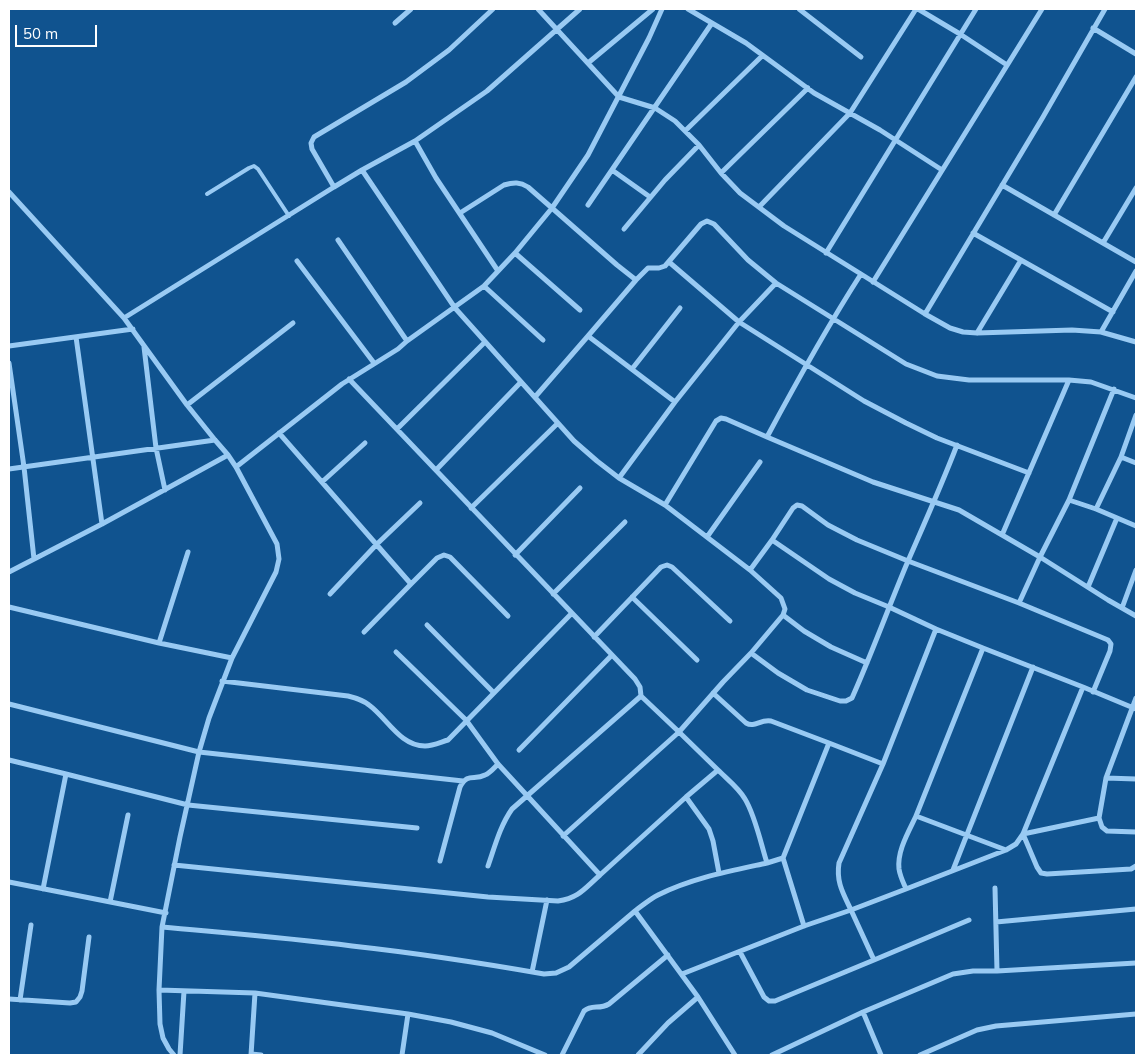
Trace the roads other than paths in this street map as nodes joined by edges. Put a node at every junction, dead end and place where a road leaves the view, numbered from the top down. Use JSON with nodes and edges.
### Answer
{"nodes":[{"id":1,"x":411,"y":9,"type":"edge"},
{"id":2,"x":493,"y":9,"type":"edge"},
{"id":3,"x":538,"y":9,"type":"edge"},
{"id":4,"x":580,"y":9,"type":"edge"},
{"id":5,"x":653,"y":9,"type":"edge"},
{"id":6,"x":662,"y":9,"type":"edge"},
{"id":7,"x":688,"y":9,"type":"edge"},
{"id":8,"x":800,"y":9,"type":"edge"},
{"id":9,"x":917,"y":9,"type":"edge"},
{"id":10,"x":976,"y":9,"type":"edge"},
{"id":11,"x":1042,"y":9,"type":"edge"},
{"id":12,"x":1105,"y":9,"type":"edge"},
{"id":13,"x":395,"y":23,"type":"dead end"},
{"id":14,"x":712,"y":23,"type":"junction"},
{"id":15,"x":1093,"y":28,"type":"junction"},
{"id":16,"x":556,"y":29,"type":"junction"},
{"id":17,"x":960,"y":34,"type":"junction"},
{"id":18,"x":1136,"y":54,"type":"edge"},
{"id":19,"x":762,"y":56,"type":"junction"},
{"id":20,"x":861,"y":57,"type":"dead end"},
{"id":21,"x":588,"y":63,"type":"junction"},
{"id":22,"x":1007,"y":66,"type":"junction"},
{"id":23,"x":1136,"y":77,"type":"edge"},
{"id":24,"x":808,"y":88,"type":"junction"},
{"id":25,"x":619,"y":97,"type":"junction"},
{"id":26,"x":655,"y":108,"type":"junction"},
{"id":27,"x":850,"y":113,"type":"junction"},
{"id":28,"x":685,"y":131,"type":"junction"},
{"id":29,"x":896,"y":140,"type":"junction"},
{"id":30,"x":415,"y":141,"type":"junction"},
{"id":31,"x":700,"y":145,"type":"junction"},
{"id":32,"x":362,"y":170,"type":"junction"},
{"id":33,"x":612,"y":170,"type":"junction"},
{"id":34,"x":942,"y":170,"type":"junction"},
{"id":35,"x":722,"y":173,"type":"junction"},
{"id":36,"x":1002,"y":185,"type":"junction"},
{"id":37,"x":334,"y":187,"type":"junction"},
{"id":38,"x":1136,"y":188,"type":"edge"},
{"id":39,"x":9,"y":192,"type":"edge"},
{"id":40,"x":207,"y":194,"type":"dead end"},
{"id":41,"x":650,"y":198,"type":"junction"},
{"id":42,"x":16,"y":200,"type":"junction"},
{"id":43,"x":9,"y":202,"type":"edge"},
{"id":44,"x":588,"y":205,"type":"dead end"},
{"id":45,"x":759,"y":207,"type":"junction"},
{"id":46,"x":552,"y":208,"type":"junction"},
{"id":47,"x":460,"y":213,"type":"junction"},
{"id":48,"x":1054,"y":214,"type":"junction"},
{"id":49,"x":289,"y":216,"type":"junction"},
{"id":50,"x":624,"y":229,"type":"dead end"},
{"id":51,"x":973,"y":234,"type":"junction"},
{"id":52,"x":338,"y":240,"type":"dead end"},
{"id":53,"x":1103,"y":243,"type":"junction"},
{"id":54,"x":515,"y":253,"type":"junction"},
{"id":55,"x":826,"y":253,"type":"junction"},
{"id":56,"x":1021,"y":260,"type":"junction"},
{"id":57,"x":297,"y":261,"type":"dead end"},
{"id":58,"x":669,"y":262,"type":"junction"},
{"id":59,"x":1136,"y":262,"type":"edge"},
{"id":60,"x":498,"y":271,"type":"junction"},
{"id":61,"x":1136,"y":271,"type":"edge"},
{"id":62,"x":861,"y":274,"type":"junction"},
{"id":63,"x":636,"y":280,"type":"junction"},
{"id":64,"x":873,"y":282,"type":"junction"},
{"id":65,"x":776,"y":283,"type":"junction"},
{"id":66,"x":484,"y":286,"type":"junction"},
{"id":67,"x":454,"y":308,"type":"junction"},
{"id":68,"x":680,"y":308,"type":"dead end"},
{"id":69,"x":580,"y":310,"type":"dead end"},
{"id":70,"x":1113,"y":312,"type":"junction"},
{"id":71,"x":926,"y":314,"type":"junction"},
{"id":72,"x":124,"y":318,"type":"junction"},
{"id":73,"x":833,"y":318,"type":"junction"},
{"id":74,"x":739,"y":322,"type":"junction"},
{"id":75,"x":293,"y":323,"type":"dead end"},
{"id":76,"x":133,"y":330,"type":"junction"},
{"id":77,"x":1101,"y":332,"type":"junction"},
{"id":78,"x":977,"y":333,"type":"junction"},
{"id":79,"x":588,"y":336,"type":"junction"},
{"id":80,"x":76,"y":337,"type":"junction"},
{"id":81,"x":407,"y":340,"type":"junction"},
{"id":82,"x":543,"y":340,"type":"dead end"},
{"id":83,"x":485,"y":342,"type":"junction"},
{"id":84,"x":1136,"y":342,"type":"edge"},
{"id":85,"x":144,"y":345,"type":"junction"},
{"id":86,"x":9,"y":346,"type":"edge"},
{"id":87,"x":9,"y":363,"type":"edge"},
{"id":88,"x":374,"y":364,"type":"junction"},
{"id":89,"x":806,"y":364,"type":"junction"},
{"id":90,"x":632,"y":369,"type":"junction"},
{"id":91,"x":349,"y":379,"type":"junction"},
{"id":92,"x":1069,"y":380,"type":"junction"},
{"id":93,"x":521,"y":382,"type":"junction"},
{"id":94,"x":1114,"y":389,"type":"junction"},
{"id":95,"x":535,"y":397,"type":"junction"},
{"id":96,"x":1136,"y":398,"type":"edge"},
{"id":97,"x":676,"y":402,"type":"junction"},
{"id":98,"x":188,"y":405,"type":"junction"},
{"id":99,"x":1136,"y":415,"type":"edge"},
{"id":100,"x":558,"y":423,"type":"junction"},
{"id":101,"x":397,"y":429,"type":"junction"},
{"id":102,"x":279,"y":433,"type":"junction"},
{"id":103,"x":767,"y":437,"type":"junction"},
{"id":104,"x":215,"y":440,"type":"junction"},
{"id":105,"x":364,"y":443,"type":"dead end"},
{"id":106,"x":957,"y":445,"type":"junction"},
{"id":107,"x":156,"y":448,"type":"junction"},
{"id":108,"x":228,"y":455,"type":"junction"},
{"id":109,"x":1121,"y":456,"type":"junction"},
{"id":110,"x":93,"y":458,"type":"junction"},
{"id":111,"x":760,"y":462,"type":"dead end"},
{"id":112,"x":1136,"y":463,"type":"edge"},
{"id":113,"x":24,"y":467,"type":"junction"},
{"id":114,"x":236,"y":467,"type":"junction"},
{"id":115,"x":9,"y":469,"type":"edge"},
{"id":116,"x":436,"y":470,"type":"junction"},
{"id":117,"x":1029,"y":473,"type":"junction"},
{"id":118,"x":619,"y":478,"type":"junction"},
{"id":119,"x":322,"y":482,"type":"junction"},
{"id":120,"x":580,"y":488,"type":"dead end"},
{"id":121,"x":165,"y":490,"type":"junction"},
{"id":122,"x":1069,"y":500,"type":"junction"},
{"id":123,"x":934,"y":502,"type":"junction"},
{"id":124,"x":420,"y":503,"type":"dead end"},
{"id":125,"x":665,"y":505,"type":"junction"},
{"id":126,"x":471,"y":508,"type":"junction"},
{"id":127,"x":1096,"y":509,"type":"junction"},
{"id":128,"x":1117,"y":518,"type":"junction"},
{"id":129,"x":625,"y":522,"type":"dead end"},
{"id":130,"x":102,"y":524,"type":"junction"},
{"id":131,"x":1136,"y":526,"type":"edge"},
{"id":132,"x":1002,"y":535,"type":"junction"},
{"id":133,"x":707,"y":538,"type":"junction"},
{"id":134,"x":772,"y":540,"type":"junction"},
{"id":135,"x":377,"y":544,"type":"junction"},
{"id":136,"x":188,"y":552,"type":"dead end"},
{"id":137,"x":515,"y":555,"type":"junction"},
{"id":138,"x":1040,"y":557,"type":"junction"},
{"id":139,"x":34,"y":559,"type":"junction"},
{"id":140,"x":908,"y":561,"type":"junction"},
{"id":141,"x":750,"y":570,"type":"junction"},
{"id":142,"x":1136,"y":570,"type":"edge"},
{"id":143,"x":9,"y":572,"type":"edge"},
{"id":144,"x":411,"y":584,"type":"junction"},
{"id":145,"x":1088,"y":587,"type":"junction"},
{"id":146,"x":330,"y":594,"type":"dead end"},
{"id":147,"x":553,"y":594,"type":"junction"},
{"id":148,"x":632,"y":597,"type":"junction"},
{"id":149,"x":1019,"y":603,"type":"junction"},
{"id":150,"x":889,"y":607,"type":"junction"},
{"id":151,"x":9,"y":608,"type":"edge"},
{"id":152,"x":1122,"y":608,"type":"junction"},
{"id":153,"x":572,"y":613,"type":"junction"},
{"id":154,"x":783,"y":615,"type":"junction"},
{"id":155,"x":508,"y":616,"type":"dead end"},
{"id":156,"x":1136,"y":616,"type":"edge"},
{"id":157,"x":730,"y":621,"type":"dead end"},
{"id":158,"x":427,"y":625,"type":"dead end"},
{"id":159,"x":936,"y":629,"type":"junction"},
{"id":160,"x":364,"y":632,"type":"dead end"},
{"id":161,"x":594,"y":637,"type":"junction"},
{"id":162,"x":160,"y":643,"type":"junction"},
{"id":163,"x":983,"y":648,"type":"junction"},
{"id":164,"x":396,"y":652,"type":"dead end"},
{"id":165,"x":751,"y":653,"type":"junction"},
{"id":166,"x":612,"y":655,"type":"junction"},
{"id":167,"x":232,"y":658,"type":"junction"},
{"id":168,"x":696,"y":660,"type":"dead end"},
{"id":169,"x":868,"y":662,"type":"junction"},
{"id":170,"x":1033,"y":667,"type":"junction"},
{"id":171,"x":222,"y":680,"type":"junction"},
{"id":172,"x":1082,"y":687,"type":"junction"},
{"id":173,"x":1093,"y":692,"type":"junction"},
{"id":174,"x":494,"y":693,"type":"junction"},
{"id":175,"x":713,"y":693,"type":"junction"},
{"id":176,"x":641,"y":696,"type":"junction"},
{"id":177,"x":1136,"y":698,"type":"edge"},
{"id":178,"x":9,"y":704,"type":"edge"},
{"id":179,"x":1134,"y":708,"type":"edge"},
{"id":180,"x":466,"y":720,"type":"junction"},
{"id":181,"x":679,"y":732,"type":"junction"},
{"id":182,"x":829,"y":743,"type":"junction"},
{"id":183,"x":519,"y":750,"type":"dead end"},
{"id":184,"x":199,"y":752,"type":"junction"},
{"id":185,"x":9,"y":760,"type":"edge"},
{"id":186,"x":498,"y":764,"type":"junction"},
{"id":187,"x":883,"y":764,"type":"junction"},
{"id":188,"x":718,"y":770,"type":"junction"},
{"id":189,"x":66,"y":774,"type":"junction"},
{"id":190,"x":1106,"y":778,"type":"junction"},
{"id":191,"x":1136,"y":779,"type":"edge"},
{"id":192,"x":463,"y":782,"type":"junction"},
{"id":193,"x":526,"y":796,"type":"junction"},
{"id":194,"x":686,"y":796,"type":"junction"},
{"id":195,"x":188,"y":805,"type":"junction"},
{"id":196,"x":128,"y":815,"type":"dead end"},
{"id":197,"x":916,"y":816,"type":"junction"},
{"id":198,"x":1099,"y":818,"type":"junction"},
{"id":199,"x":417,"y":828,"type":"dead end"},
{"id":200,"x":1136,"y":832,"type":"edge"},
{"id":201,"x":1023,"y":834,"type":"junction"},
{"id":202,"x":967,"y":835,"type":"junction"},
{"id":203,"x":563,"y":836,"type":"junction"},
{"id":204,"x":1006,"y":850,"type":"junction"},
{"id":205,"x":783,"y":858,"type":"junction"},
{"id":206,"x":440,"y":861,"type":"dead end"},
{"id":207,"x":767,"y":863,"type":"junction"},
{"id":208,"x":174,"y":865,"type":"junction"},
{"id":209,"x":488,"y":866,"type":"dead end"},
{"id":210,"x":1136,"y":866,"type":"edge"},
{"id":211,"x":953,"y":870,"type":"junction"},
{"id":212,"x":719,"y":873,"type":"junction"},
{"id":213,"x":600,"y":875,"type":"junction"},
{"id":214,"x":9,"y":882,"type":"edge"},
{"id":215,"x":906,"y":888,"type":"junction"},
{"id":216,"x":995,"y":888,"type":"dead end"},
{"id":217,"x":43,"y":889,"type":"junction"},
{"id":218,"x":547,"y":900,"type":"junction"},
{"id":219,"x":110,"y":902,"type":"junction"},
{"id":220,"x":1136,"y":909,"type":"edge"},
{"id":221,"x":635,"y":910,"type":"junction"},
{"id":222,"x":851,"y":910,"type":"junction"},
{"id":223,"x":166,"y":913,"type":"junction"},
{"id":224,"x":969,"y":920,"type":"dead end"},
{"id":225,"x":996,"y":922,"type":"junction"},
{"id":226,"x":31,"y":925,"type":"dead end"},
{"id":227,"x":804,"y":926,"type":"junction"},
{"id":228,"x":162,"y":927,"type":"junction"},
{"id":229,"x":89,"y":937,"type":"dead end"},
{"id":230,"x":740,"y":952,"type":"junction"},
{"id":231,"x":668,"y":955,"type":"junction"},
{"id":232,"x":874,"y":960,"type":"junction"},
{"id":233,"x":1136,"y":963,"type":"edge"},
{"id":234,"x":997,"y":971,"type":"junction"},
{"id":235,"x":532,"y":972,"type":"junction"},
{"id":236,"x":682,"y":974,"type":"junction"},
{"id":237,"x":159,"y":990,"type":"junction"},
{"id":238,"x":184,"y":991,"type":"junction"},
{"id":239,"x":255,"y":993,"type":"junction"},
{"id":240,"x":698,"y":997,"type":"junction"},
{"id":241,"x":9,"y":999,"type":"edge"},
{"id":242,"x":20,"y":1000,"type":"junction"},
{"id":243,"x":863,"y":1012,"type":"junction"},
{"id":244,"x":408,"y":1014,"type":"junction"},
{"id":245,"x":1136,"y":1014,"type":"edge"},
{"id":246,"x":251,"y":1054,"type":"edge"},
{"id":247,"x":174,"y":1055,"type":"edge"},
{"id":248,"x":180,"y":1055,"type":"edge"},
{"id":249,"x":261,"y":1055,"type":"edge"},
{"id":250,"x":402,"y":1055,"type":"edge"},
{"id":251,"x":546,"y":1055,"type":"edge"},
{"id":252,"x":562,"y":1055,"type":"edge"},
{"id":253,"x":638,"y":1055,"type":"edge"},
{"id":254,"x":735,"y":1055,"type":"edge"},
{"id":255,"x":772,"y":1055,"type":"edge"},
{"id":256,"x":881,"y":1055,"type":"edge"},
{"id":257,"x":920,"y":1055,"type":"edge"}],
"edges":[{"from":1,"to":13,"type":"street"},
{"from":2,"to":37,"type":"street"},
{"from":3,"to":16,"type":"street"},
{"from":4,"to":16,"type":"street"},
{"from":5,"to":21,"type":"street"},
{"from":6,"to":25,"type":"street"},
{"from":7,"to":14,"type":"street"},
{"from":8,"to":20,"type":"street"},
{"from":9,"to":17,"type":"street"},
{"from":9,"to":27,"type":"street"},
{"from":10,"to":17,"type":"street"},
{"from":11,"to":22,"type":"street"},
{"from":12,"to":15,"type":"street"},
{"from":14,"to":19,"type":"street"},
{"from":14,"to":26,"type":"street"},
{"from":15,"to":18,"type":"street"},
{"from":15,"to":36,"type":"street"},
{"from":16,"to":21,"type":"street"},
{"from":16,"to":30,"type":"street"},
{"from":17,"to":22,"type":"street"},
{"from":17,"to":29,"type":"street"},
{"from":19,"to":24,"type":"street"},
{"from":19,"to":28,"type":"street"},
{"from":21,"to":25,"type":"street"},
{"from":22,"to":34,"type":"street"},
{"from":23,"to":48,"type":"street"},
{"from":24,"to":27,"type":"street"},
{"from":24,"to":35,"type":"street"},
{"from":25,"to":26,"type":"street"},
{"from":25,"to":46,"type":"street"},
{"from":26,"to":28,"type":"street"},
{"from":26,"to":33,"type":"street"},
{"from":27,"to":29,"type":"street"},
{"from":27,"to":45,"type":"street"},
{"from":28,"to":31,"type":"street"},
{"from":29,"to":34,"type":"street"},
{"from":29,"to":55,"type":"street"},
{"from":30,"to":32,"type":"street"},
{"from":30,"to":47,"type":"street"},
{"from":31,"to":35,"type":"street"},
{"from":31,"to":41,"type":"street"},
{"from":32,"to":37,"type":"street"},
{"from":32,"to":67,"type":"street"},
{"from":33,"to":41,"type":"street"},
{"from":33,"to":44,"type":"street"},
{"from":34,"to":64,"type":"street"},
{"from":35,"to":45,"type":"street"},
{"from":36,"to":48,"type":"street"},
{"from":36,"to":51,"type":"street"},
{"from":37,"to":49,"type":"street"},
{"from":38,"to":53,"type":"street"},
{"from":39,"to":42,"type":"street"},
{"from":40,"to":49,"type":"lane"},
{"from":41,"to":50,"type":"street"},
{"from":42,"to":43,"type":"street"},
{"from":42,"to":72,"type":"street"},
{"from":45,"to":55,"type":"street"},
{"from":46,"to":47,"type":"street"},
{"from":46,"to":54,"type":"street"},
{"from":46,"to":63,"type":"street"},
{"from":47,"to":60,"type":"street"},
{"from":48,"to":53,"type":"street"},
{"from":49,"to":72,"type":"street"},
{"from":51,"to":56,"type":"street"},
{"from":51,"to":71,"type":"street"},
{"from":52,"to":81,"type":"street"},
{"from":53,"to":59,"type":"street"},
{"from":54,"to":60,"type":"street"},
{"from":54,"to":69,"type":"street"},
{"from":55,"to":62,"type":"street"},
{"from":56,"to":70,"type":"street"},
{"from":56,"to":78,"type":"street"},
{"from":57,"to":88,"type":"street"},
{"from":58,"to":63,"type":"street"},
{"from":58,"to":65,"type":"street"},
{"from":58,"to":74,"type":"street"},
{"from":60,"to":66,"type":"street"},
{"from":61,"to":70,"type":"street"},
{"from":62,"to":64,"type":"street"},
{"from":62,"to":73,"type":"street"},
{"from":63,"to":79,"type":"street"},
{"from":64,"to":71,"type":"street"},
{"from":65,"to":73,"type":"street"},
{"from":65,"to":74,"type":"street"},
{"from":66,"to":67,"type":"street"},
{"from":66,"to":82,"type":"street"},
{"from":67,"to":81,"type":"street"},
{"from":67,"to":83,"type":"street"},
{"from":68,"to":90,"type":"street"},
{"from":70,"to":77,"type":"street"},
{"from":71,"to":78,"type":"street"},
{"from":72,"to":76,"type":"street"},
{"from":73,"to":89,"type":"street"},
{"from":73,"to":92,"type":"street"},
{"from":74,"to":89,"type":"street"},
{"from":74,"to":97,"type":"street"},
{"from":75,"to":98,"type":"street"},
{"from":76,"to":80,"type":"street"},
{"from":76,"to":85,"type":"street"},
{"from":77,"to":78,"type":"street"},
{"from":77,"to":84,"type":"street"},
{"from":79,"to":90,"type":"street"},
{"from":79,"to":95,"type":"street"},
{"from":80,"to":86,"type":"street"},
{"from":80,"to":110,"type":"street"},
{"from":81,"to":88,"type":"street"},
{"from":83,"to":93,"type":"street"},
{"from":83,"to":101,"type":"street"},
{"from":85,"to":98,"type":"street"},
{"from":85,"to":107,"type":"street"},
{"from":87,"to":113,"type":"street"},
{"from":88,"to":91,"type":"street"},
{"from":89,"to":103,"type":"street"},
{"from":89,"to":106,"type":"street"},
{"from":90,"to":97,"type":"street"},
{"from":91,"to":101,"type":"street"},
{"from":91,"to":102,"type":"street"},
{"from":92,"to":94,"type":"street"},
{"from":92,"to":117,"type":"street"},
{"from":93,"to":95,"type":"street"},
{"from":93,"to":116,"type":"street"},
{"from":94,"to":96,"type":"street"},
{"from":94,"to":122,"type":"street"},
{"from":95,"to":100,"type":"street"},
{"from":97,"to":118,"type":"street"},
{"from":98,"to":104,"type":"street"},
{"from":99,"to":109,"type":"street"},
{"from":100,"to":118,"type":"street"},
{"from":100,"to":126,"type":"street"},
{"from":101,"to":116,"type":"street"},
{"from":102,"to":114,"type":"street"},
{"from":102,"to":119,"type":"street"},
{"from":103,"to":123,"type":"street"},
{"from":103,"to":125,"type":"street"},
{"from":104,"to":107,"type":"street"},
{"from":104,"to":108,"type":"street"},
{"from":105,"to":119,"type":"street"},
{"from":106,"to":117,"type":"street"},
{"from":106,"to":123,"type":"street"},
{"from":107,"to":110,"type":"street"},
{"from":107,"to":121,"type":"street"},
{"from":108,"to":114,"type":"street"},
{"from":108,"to":121,"type":"street"},
{"from":109,"to":112,"type":"street"},
{"from":109,"to":127,"type":"street"},
{"from":110,"to":113,"type":"street"},
{"from":110,"to":130,"type":"street"},
{"from":111,"to":133,"type":"street"},
{"from":113,"to":115,"type":"street"},
{"from":113,"to":139,"type":"street"},
{"from":114,"to":167,"type":"street"},
{"from":116,"to":126,"type":"street"},
{"from":117,"to":132,"type":"street"},
{"from":118,"to":125,"type":"street"},
{"from":119,"to":135,"type":"street"},
{"from":120,"to":137,"type":"street"},
{"from":121,"to":130,"type":"street"},
{"from":122,"to":127,"type":"street"},
{"from":122,"to":138,"type":"street"},
{"from":123,"to":132,"type":"street"},
{"from":123,"to":140,"type":"street"},
{"from":124,"to":135,"type":"street"},
{"from":125,"to":133,"type":"street"},
{"from":126,"to":137,"type":"street"},
{"from":127,"to":128,"type":"street"},
{"from":128,"to":131,"type":"street"},
{"from":128,"to":145,"type":"street"},
{"from":129,"to":147,"type":"street"},
{"from":130,"to":139,"type":"street"},
{"from":132,"to":138,"type":"street"},
{"from":133,"to":141,"type":"street"},
{"from":134,"to":140,"type":"street"},
{"from":134,"to":141,"type":"street"},
{"from":134,"to":150,"type":"street"},
{"from":135,"to":144,"type":"street"},
{"from":135,"to":146,"type":"street"},
{"from":136,"to":162,"type":"street"},
{"from":137,"to":147,"type":"street"},
{"from":138,"to":145,"type":"street"},
{"from":138,"to":149,"type":"street"},
{"from":139,"to":143,"type":"street"},
{"from":140,"to":149,"type":"street"},
{"from":140,"to":150,"type":"street"},
{"from":141,"to":154,"type":"street"},
{"from":142,"to":152,"type":"street"},
{"from":144,"to":155,"type":"street"},
{"from":144,"to":160,"type":"street"},
{"from":145,"to":152,"type":"street"},
{"from":147,"to":153,"type":"street"},
{"from":148,"to":157,"type":"street"},
{"from":148,"to":161,"type":"street"},
{"from":148,"to":168,"type":"street"},
{"from":149,"to":173,"type":"street"},
{"from":150,"to":159,"type":"street"},
{"from":150,"to":169,"type":"street"},
{"from":151,"to":162,"type":"street"},
{"from":152,"to":156,"type":"street"},
{"from":153,"to":161,"type":"street"},
{"from":153,"to":174,"type":"street"},
{"from":154,"to":165,"type":"street"},
{"from":154,"to":169,"type":"street"},
{"from":158,"to":174,"type":"street"},
{"from":159,"to":163,"type":"street"},
{"from":159,"to":187,"type":"street"},
{"from":161,"to":166,"type":"street"},
{"from":162,"to":167,"type":"street"},
{"from":163,"to":170,"type":"street"},
{"from":163,"to":197,"type":"street"},
{"from":164,"to":180,"type":"street"},
{"from":165,"to":169,"type":"street"},
{"from":165,"to":175,"type":"street"},
{"from":166,"to":176,"type":"street"},
{"from":166,"to":183,"type":"street"},
{"from":167,"to":171,"type":"street"},
{"from":170,"to":172,"type":"street"},
{"from":170,"to":202,"type":"street"},
{"from":171,"to":180,"type":"street"},
{"from":171,"to":184,"type":"street"},
{"from":172,"to":173,"type":"street"},
{"from":172,"to":201,"type":"street"},
{"from":173,"to":179,"type":"street"},
{"from":174,"to":180,"type":"street"},
{"from":175,"to":181,"type":"street"},
{"from":175,"to":182,"type":"street"},
{"from":176,"to":181,"type":"street"},
{"from":176,"to":193,"type":"street"},
{"from":177,"to":179,"type":"street"},
{"from":178,"to":184,"type":"street"},
{"from":179,"to":190,"type":"street"},
{"from":180,"to":186,"type":"street"},
{"from":181,"to":188,"type":"street"},
{"from":181,"to":203,"type":"street"},
{"from":182,"to":187,"type":"street"},
{"from":182,"to":205,"type":"street"},
{"from":184,"to":192,"type":"street"},
{"from":184,"to":195,"type":"street"},
{"from":185,"to":189,"type":"street"},
{"from":186,"to":192,"type":"street"},
{"from":186,"to":193,"type":"street"},
{"from":187,"to":222,"type":"street"},
{"from":188,"to":194,"type":"street"},
{"from":188,"to":207,"type":"street"},
{"from":189,"to":195,"type":"street"},
{"from":189,"to":217,"type":"street"},
{"from":190,"to":191,"type":"street"},
{"from":190,"to":198,"type":"street"},
{"from":192,"to":206,"type":"street"},
{"from":193,"to":203,"type":"street"},
{"from":193,"to":209,"type":"street"},
{"from":194,"to":212,"type":"street"},
{"from":194,"to":213,"type":"street"},
{"from":195,"to":199,"type":"street"},
{"from":195,"to":208,"type":"street"},
{"from":196,"to":219,"type":"street"},
{"from":197,"to":202,"type":"street"},
{"from":197,"to":215,"type":"street"},
{"from":198,"to":200,"type":"street"},
{"from":198,"to":201,"type":"street"},
{"from":201,"to":204,"type":"street"},
{"from":201,"to":210,"type":"street"},
{"from":202,"to":204,"type":"street"},
{"from":202,"to":211,"type":"street"},
{"from":203,"to":213,"type":"street"},
{"from":204,"to":211,"type":"street"},
{"from":205,"to":207,"type":"street"},
{"from":205,"to":227,"type":"street"},
{"from":207,"to":212,"type":"street"},
{"from":208,"to":218,"type":"street"},
{"from":208,"to":223,"type":"street"},
{"from":211,"to":215,"type":"street"},
{"from":212,"to":221,"type":"street"},
{"from":213,"to":218,"type":"street"},
{"from":214,"to":217,"type":"street"},
{"from":215,"to":222,"type":"street"},
{"from":216,"to":225,"type":"street"},
{"from":217,"to":219,"type":"street"},
{"from":218,"to":235,"type":"street"},
{"from":219,"to":223,"type":"street"},
{"from":220,"to":225,"type":"street"},
{"from":221,"to":231,"type":"street"},
{"from":221,"to":235,"type":"street"},
{"from":222,"to":227,"type":"street"},
{"from":222,"to":232,"type":"street"},
{"from":223,"to":228,"type":"street"},
{"from":224,"to":232,"type":"street"},
{"from":225,"to":234,"type":"street"},
{"from":226,"to":242,"type":"street"},
{"from":227,"to":230,"type":"street"},
{"from":228,"to":235,"type":"street"},
{"from":228,"to":237,"type":"street"},
{"from":229,"to":242,"type":"street"},
{"from":230,"to":232,"type":"street"},
{"from":230,"to":236,"type":"street"},
{"from":231,"to":236,"type":"street"},
{"from":231,"to":252,"type":"street"},
{"from":233,"to":234,"type":"street"},
{"from":234,"to":243,"type":"street"},
{"from":236,"to":240,"type":"street"},
{"from":237,"to":238,"type":"street"},
{"from":237,"to":247,"type":"street"},
{"from":238,"to":239,"type":"street"},
{"from":238,"to":248,"type":"street"},
{"from":239,"to":244,"type":"street"},
{"from":239,"to":246,"type":"street"},
{"from":240,"to":253,"type":"street"},
{"from":240,"to":254,"type":"street"},
{"from":241,"to":242,"type":"street"},
{"from":243,"to":255,"type":"street"},
{"from":243,"to":256,"type":"street"},
{"from":244,"to":250,"type":"street"},
{"from":244,"to":251,"type":"street"},
{"from":245,"to":257,"type":"street"},
{"from":246,"to":249,"type":"street"}]}
